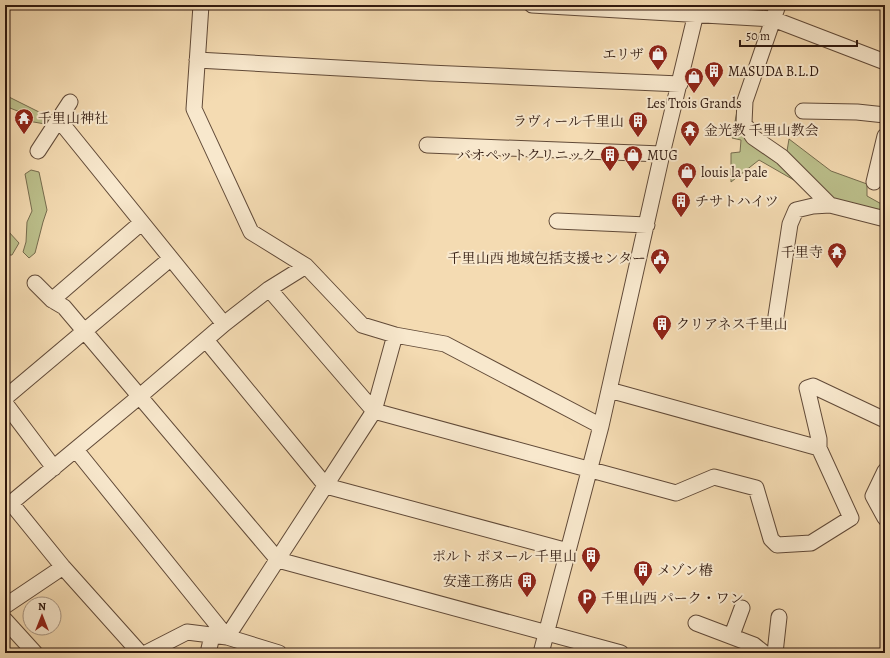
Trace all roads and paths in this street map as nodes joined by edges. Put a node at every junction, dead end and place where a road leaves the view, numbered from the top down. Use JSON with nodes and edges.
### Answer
{"nodes":[{"id":1,"x":201,"y":5,"type":"edge"},
{"id":2,"x":532,"y":5,"type":"edge"},
{"id":3,"x":697,"y":10,"type":"edge"},
{"id":4,"x":776,"y":12,"type":"edge"},
{"id":5,"x":197,"y":60,"type":"junction"},
{"id":6,"x":885,"y":62,"type":"edge"},
{"id":7,"x":680,"y":84,"type":"junction"},
{"id":8,"x":70,"y":102,"type":"dead end"},
{"id":9,"x":803,"y":111,"type":"dead end"},
{"id":10,"x":885,"y":115,"type":"edge"},
{"id":11,"x":59,"y":120,"type":"junction"},
{"id":12,"x":885,"y":136,"type":"edge"},
{"id":13,"x":427,"y":145,"type":"dead end"},
{"id":14,"x":38,"y":151,"type":"dead end"},
{"id":15,"x":662,"y":154,"type":"junction"},
{"id":16,"x":879,"y":176,"type":"edge"},
{"id":17,"x":830,"y":205,"type":"junction"},
{"id":18,"x":885,"y":219,"type":"edge"},
{"id":19,"x":557,"y":221,"type":"dead end"},
{"id":20,"x":142,"y":223,"type":"junction"},
{"id":21,"x":647,"y":225,"type":"junction"},
{"id":22,"x":170,"y":259,"type":"junction"},
{"id":23,"x":306,"y":266,"type":"junction"},
{"id":24,"x":35,"y":283,"type":"dead end"},
{"id":25,"x":269,"y":289,"type":"junction"},
{"id":26,"x":52,"y":300,"type":"junction"},
{"id":27,"x":776,"y":316,"type":"dead end"},
{"id":28,"x":224,"y":324,"type":"junction"},
{"id":29,"x":84,"y":331,"type":"junction"},
{"id":30,"x":395,"y":335,"type":"junction"},
{"id":31,"x":206,"y":340,"type":"junction"},
{"id":32,"x":609,"y":390,"type":"junction"},
{"id":33,"x":140,"y":396,"type":"junction"},
{"id":34,"x":5,"y":398,"type":"edge"},
{"id":35,"x":5,"y":404,"type":"edge"},
{"id":36,"x":374,"y":411,"type":"junction"},
{"id":37,"x":885,"y":420,"type":"edge"},
{"id":38,"x":601,"y":426,"type":"junction"},
{"id":39,"x":819,"y":448,"type":"junction"},
{"id":40,"x":76,"y":450,"type":"junction"},
{"id":41,"x":54,"y":468,"type":"junction"},
{"id":42,"x":590,"y":469,"type":"junction"},
{"id":43,"x":885,"y":471,"type":"edge"},
{"id":44,"x":326,"y":486,"type":"junction"},
{"id":45,"x":8,"y":505,"type":"edge"},
{"id":46,"x":885,"y":518,"type":"edge"},
{"id":47,"x":568,"y":551,"type":"junction"},
{"id":48,"x":278,"y":560,"type":"junction"},
{"id":49,"x":62,"y":566,"type":"junction"},
{"id":50,"x":5,"y":606,"type":"edge"},
{"id":51,"x":742,"y":608,"type":"dead end"},
{"id":52,"x":779,"y":617,"type":"dead end"},
{"id":53,"x":5,"y":621,"type":"edge"},
{"id":54,"x":696,"y":623,"type":"dead end"},
{"id":55,"x":546,"y":633,"type":"junction"},
{"id":56,"x":732,"y":635,"type":"junction"},
{"id":57,"x":219,"y":636,"type":"junction"},
{"id":58,"x":35,"y":653,"type":"edge"},
{"id":59,"x":140,"y":653,"type":"edge"},
{"id":60,"x":146,"y":653,"type":"edge"},
{"id":61,"x":208,"y":653,"type":"edge"},
{"id":62,"x":279,"y":653,"type":"edge"},
{"id":63,"x":541,"y":653,"type":"edge"},
{"id":64,"x":620,"y":653,"type":"edge"},
{"id":65,"x":764,"y":653,"type":"edge"},
{"id":66,"x":775,"y":653,"type":"edge"}],
"edges":[{"from":1,"to":5,"type":"street"},
{"from":2,"to":3,"type":"street"},
{"from":3,"to":4,"type":"street"},
{"from":3,"to":7,"type":"street"},
{"from":4,"to":6,"type":"street"},
{"from":4,"to":17,"type":"street"},
{"from":5,"to":7,"type":"street"},
{"from":5,"to":23,"type":"street"},
{"from":7,"to":15,"type":"street"},
{"from":8,"to":11,"type":"street"},
{"from":9,"to":10,"type":"street"},
{"from":11,"to":14,"type":"street"},
{"from":11,"to":20,"type":"street"},
{"from":12,"to":16,"type":"street"},
{"from":13,"to":15,"type":"street"},
{"from":15,"to":21,"type":"street"},
{"from":17,"to":18,"type":"street"},
{"from":17,"to":27,"type":"street"},
{"from":19,"to":21,"type":"street"},
{"from":20,"to":22,"type":"street"},
{"from":20,"to":26,"type":"street"},
{"from":21,"to":32,"type":"street"},
{"from":22,"to":28,"type":"street"},
{"from":22,"to":29,"type":"street"},
{"from":23,"to":25,"type":"street"},
{"from":23,"to":30,"type":"street"},
{"from":24,"to":26,"type":"street"},
{"from":25,"to":28,"type":"street"},
{"from":25,"to":36,"type":"street"},
{"from":26,"to":29,"type":"street"},
{"from":28,"to":31,"type":"street"},
{"from":29,"to":33,"type":"street"},
{"from":29,"to":34,"type":"street"},
{"from":30,"to":36,"type":"street"},
{"from":30,"to":38,"type":"street"},
{"from":31,"to":33,"type":"street"},
{"from":31,"to":44,"type":"street"},
{"from":32,"to":38,"type":"street"},
{"from":32,"to":39,"type":"street"},
{"from":33,"to":40,"type":"street"},
{"from":33,"to":48,"type":"street"},
{"from":35,"to":41,"type":"street"},
{"from":36,"to":42,"type":"street"},
{"from":36,"to":44,"type":"street"},
{"from":37,"to":39,"type":"street"},
{"from":38,"to":42,"type":"street"},
{"from":39,"to":42,"type":"street"},
{"from":40,"to":41,"type":"street"},
{"from":40,"to":57,"type":"street"},
{"from":41,"to":45,"type":"street"},
{"from":42,"to":47,"type":"street"},
{"from":43,"to":46,"type":"street"},
{"from":44,"to":47,"type":"street"},
{"from":44,"to":48,"type":"street"},
{"from":45,"to":49,"type":"street"},
{"from":47,"to":55,"type":"street"},
{"from":48,"to":55,"type":"street"},
{"from":48,"to":57,"type":"street"},
{"from":49,"to":50,"type":"street"},
{"from":49,"to":59,"type":"street"},
{"from":51,"to":56,"type":"street"},
{"from":52,"to":66,"type":"street"},
{"from":53,"to":58,"type":"street"},
{"from":54,"to":56,"type":"street"},
{"from":55,"to":63,"type":"street"},
{"from":55,"to":64,"type":"street"},
{"from":56,"to":65,"type":"street"},
{"from":57,"to":60,"type":"street"},
{"from":57,"to":61,"type":"street"},
{"from":57,"to":62,"type":"street"}]}
